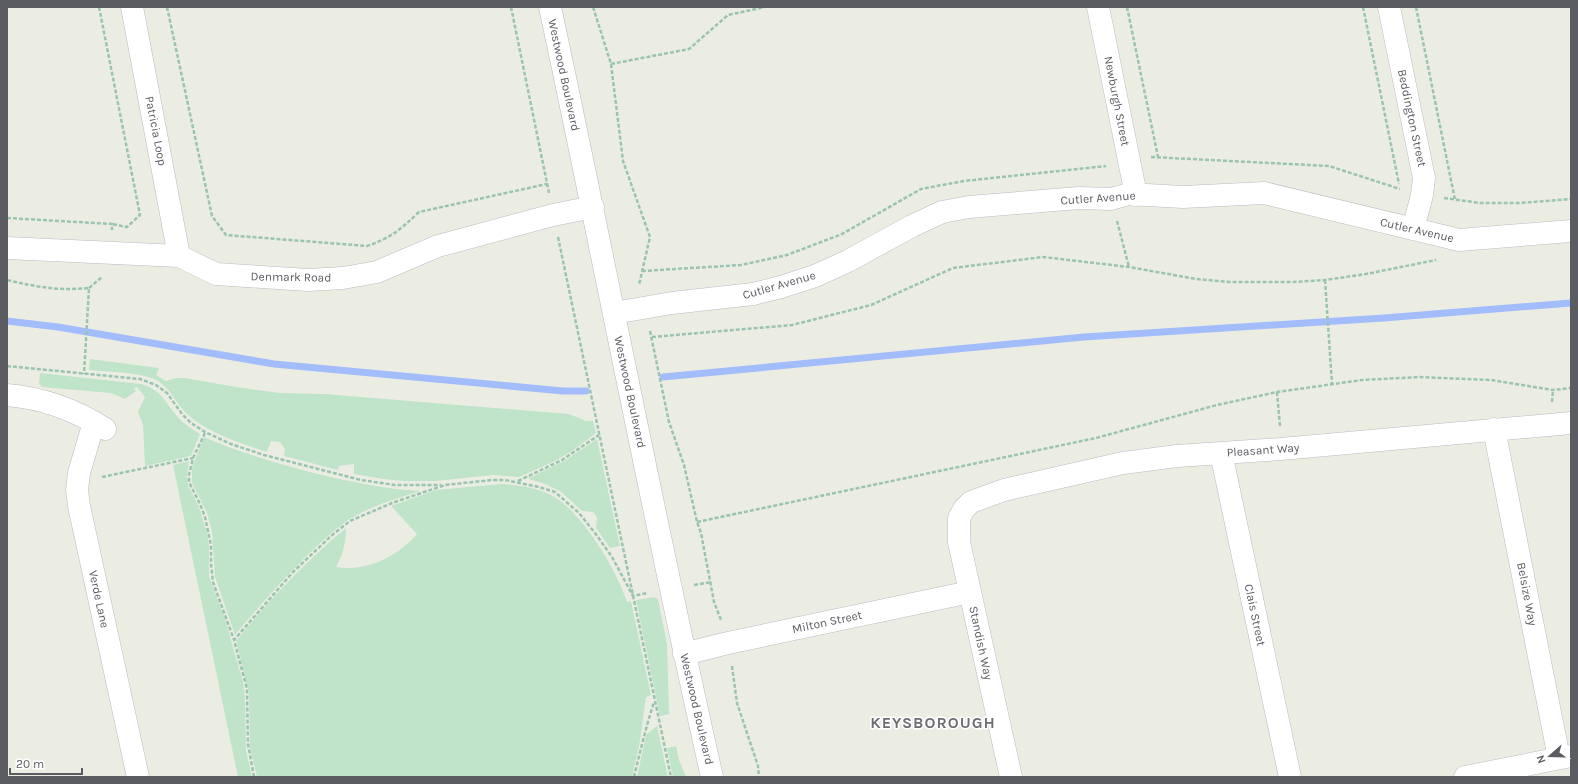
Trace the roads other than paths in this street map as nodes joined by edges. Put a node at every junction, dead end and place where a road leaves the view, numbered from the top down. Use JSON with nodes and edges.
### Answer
{"nodes":[{"id":1,"x":132,"y":7,"type":"edge"},
{"id":2,"x":550,"y":7,"type":"edge"},
{"id":3,"x":1098,"y":7,"type":"edge"},
{"id":4,"x":1389,"y":7,"type":"edge"},
{"id":5,"x":1136,"y":194,"type":"junction"},
{"id":6,"x":593,"y":207,"type":"junction"},
{"id":7,"x":1413,"y":229,"type":"junction"},
{"id":8,"x":1571,"y":231,"type":"edge"},
{"id":9,"x":7,"y":248,"type":"edge"},
{"id":10,"x":180,"y":256,"type":"junction"},
{"id":11,"x":614,"y":313,"type":"junction"},
{"id":12,"x":7,"y":395,"type":"edge"},
{"id":13,"x":1571,"y":423,"type":"edge"},
{"id":14,"x":1494,"y":429,"type":"junction"},
{"id":15,"x":1221,"y":453,"type":"junction"},
{"id":16,"x":964,"y":510,"type":"joint"},
{"id":17,"x":970,"y":592,"type":"junction"},
{"id":18,"x":684,"y":654,"type":"junction"},
{"id":19,"x":1565,"y":757,"type":"edge"},
{"id":20,"x":138,"y":777,"type":"edge"},
{"id":21,"x":712,"y":777,"type":"edge"},
{"id":22,"x":1011,"y":777,"type":"edge"},
{"id":23,"x":1290,"y":777,"type":"edge"},
{"id":24,"x":1465,"y":777,"type":"edge"}],
"edges":[{"from":1,"to":10,"type":"street","name":"Patricia Loop"},
{"from":2,"to":6,"type":"street","name":"Westwood Boulevard"},
{"from":3,"to":5,"type":"street","name":"Newburgh Street"},
{"from":4,"to":7,"type":"street","name":"Beddington Street"},
{"from":5,"to":7,"type":"street","name":"Cutler Avenue"},
{"from":5,"to":11,"type":"street","name":"Cutler Avenue"},
{"from":6,"to":10,"type":"street","name":"Denmark Road"},
{"from":6,"to":11,"type":"street","name":"Westwood Boulevard"},
{"from":7,"to":8,"type":"street","name":"Cutler Avenue"},
{"from":9,"to":10,"type":"street","name":"Denmark Road"},
{"from":11,"to":18,"type":"street","name":"Westwood Boulevard"},
{"from":12,"to":20,"type":"street","name":"Verde Lane"},
{"from":13,"to":14,"type":"street","name":"Pleasant Way"},
{"from":14,"to":15,"type":"street","name":"Pleasant Way"},
{"from":14,"to":19,"type":"street","name":"Belsize Way"},
{"from":15,"to":16,"type":"street","name":"Pleasant Way"},
{"from":15,"to":23,"type":"street","name":"Clais Street"},
{"from":16,"to":17,"type":"street","name":"Standish Way"},
{"from":17,"to":18,"type":"street","name":"Milton Street"},
{"from":17,"to":22,"type":"street","name":"Standish Way"},
{"from":18,"to":21,"type":"street","name":"Westwood Boulevard"},
{"from":19,"to":24,"type":"street"}]}
